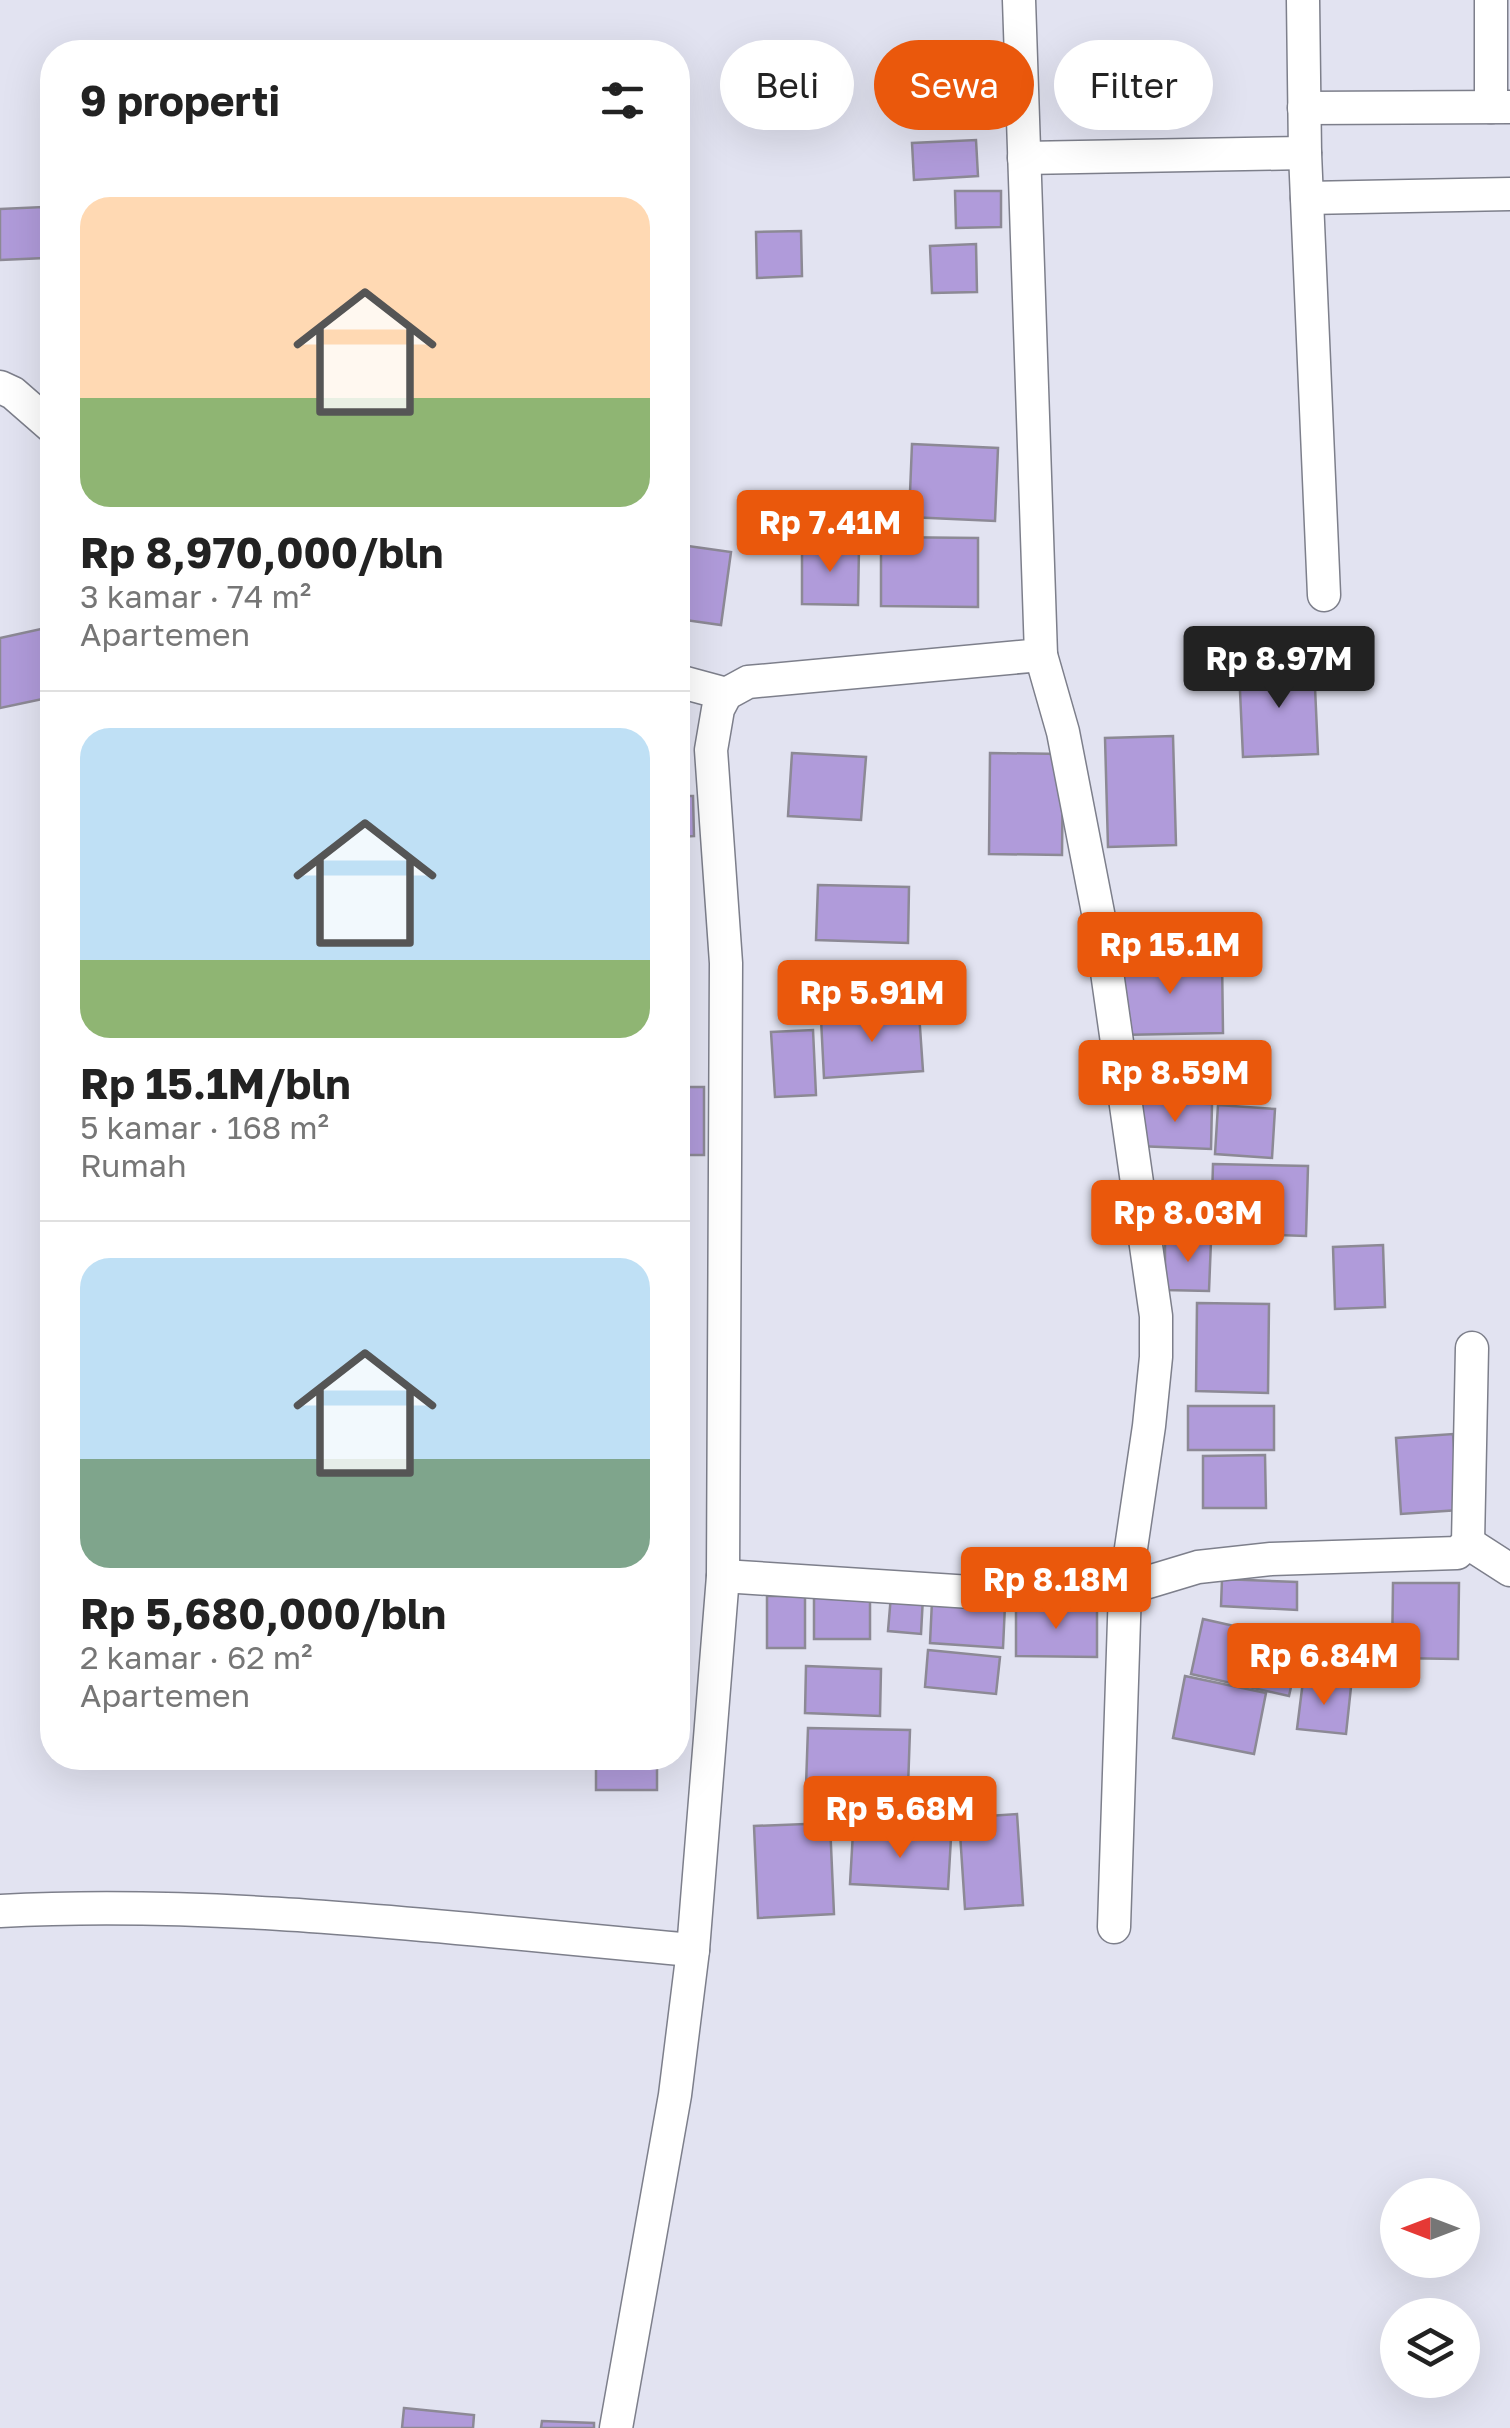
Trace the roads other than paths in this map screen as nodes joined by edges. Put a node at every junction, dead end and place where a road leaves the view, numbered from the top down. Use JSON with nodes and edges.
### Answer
{"nodes":[{"id":1,"x":1019,"y":0,"type":"edge"},
{"id":2,"x":1303,"y":0,"type":"edge"},
{"id":3,"x":1491,"y":0,"type":"edge"},
{"id":4,"x":1500,"y":107,"type":"edge"},
{"id":5,"x":1304,"y":108,"type":"junction"},
{"id":6,"x":1305,"y":153,"type":"junction"},
{"id":7,"x":1024,"y":158,"type":"junction"},
{"id":8,"x":1510,"y":194,"type":"edge"},
{"id":9,"x":1307,"y":198,"type":"junction"},
{"id":10,"x":0,"y":387,"type":"edge"},
{"id":11,"x":40,"y":417,"type":"edge"},
{"id":12,"x":1324,"y":594,"type":"dead end"},
{"id":13,"x":1040,"y":655,"type":"junction"},
{"id":14,"x":690,"y":684,"type":"edge"},
{"id":15,"x":726,"y":694,"type":"junction"},
{"id":16,"x":1472,"y":1348,"type":"dead end"},
{"id":17,"x":1468,"y":1543,"type":"junction"},
{"id":18,"x":1510,"y":1570,"type":"edge"},
{"id":19,"x":723,"y":1576,"type":"junction"},
{"id":20,"x":1125,"y":1589,"type":"junction"},
{"id":21,"x":0,"y":1910,"type":"edge"},
{"id":22,"x":1114,"y":1926,"type":"dead end"},
{"id":23,"x":693,"y":1950,"type":"junction"},
{"id":24,"x":616,"y":2428,"type":"edge"}],
"edges":[{"from":1,"to":7,"type":"street"},
{"from":2,"to":5,"type":"street"},
{"from":3,"to":4,"type":"street"},
{"from":4,"to":5,"type":"street"},
{"from":5,"to":6,"type":"street"},
{"from":6,"to":7,"type":"street"},
{"from":6,"to":9,"type":"street"},
{"from":7,"to":13,"type":"street"},
{"from":8,"to":9,"type":"street"},
{"from":9,"to":12,"type":"street"},
{"from":10,"to":11,"type":"street"},
{"from":13,"to":15,"type":"street"},
{"from":13,"to":20,"type":"street"},
{"from":14,"to":15,"type":"street"},
{"from":15,"to":19,"type":"street"},
{"from":16,"to":17,"type":"street"},
{"from":17,"to":18,"type":"street"},
{"from":17,"to":20,"type":"street"},
{"from":19,"to":20,"type":"street"},
{"from":19,"to":23,"type":"street"},
{"from":20,"to":22,"type":"street"},
{"from":21,"to":23,"type":"street"},
{"from":23,"to":24,"type":"street"}]}
